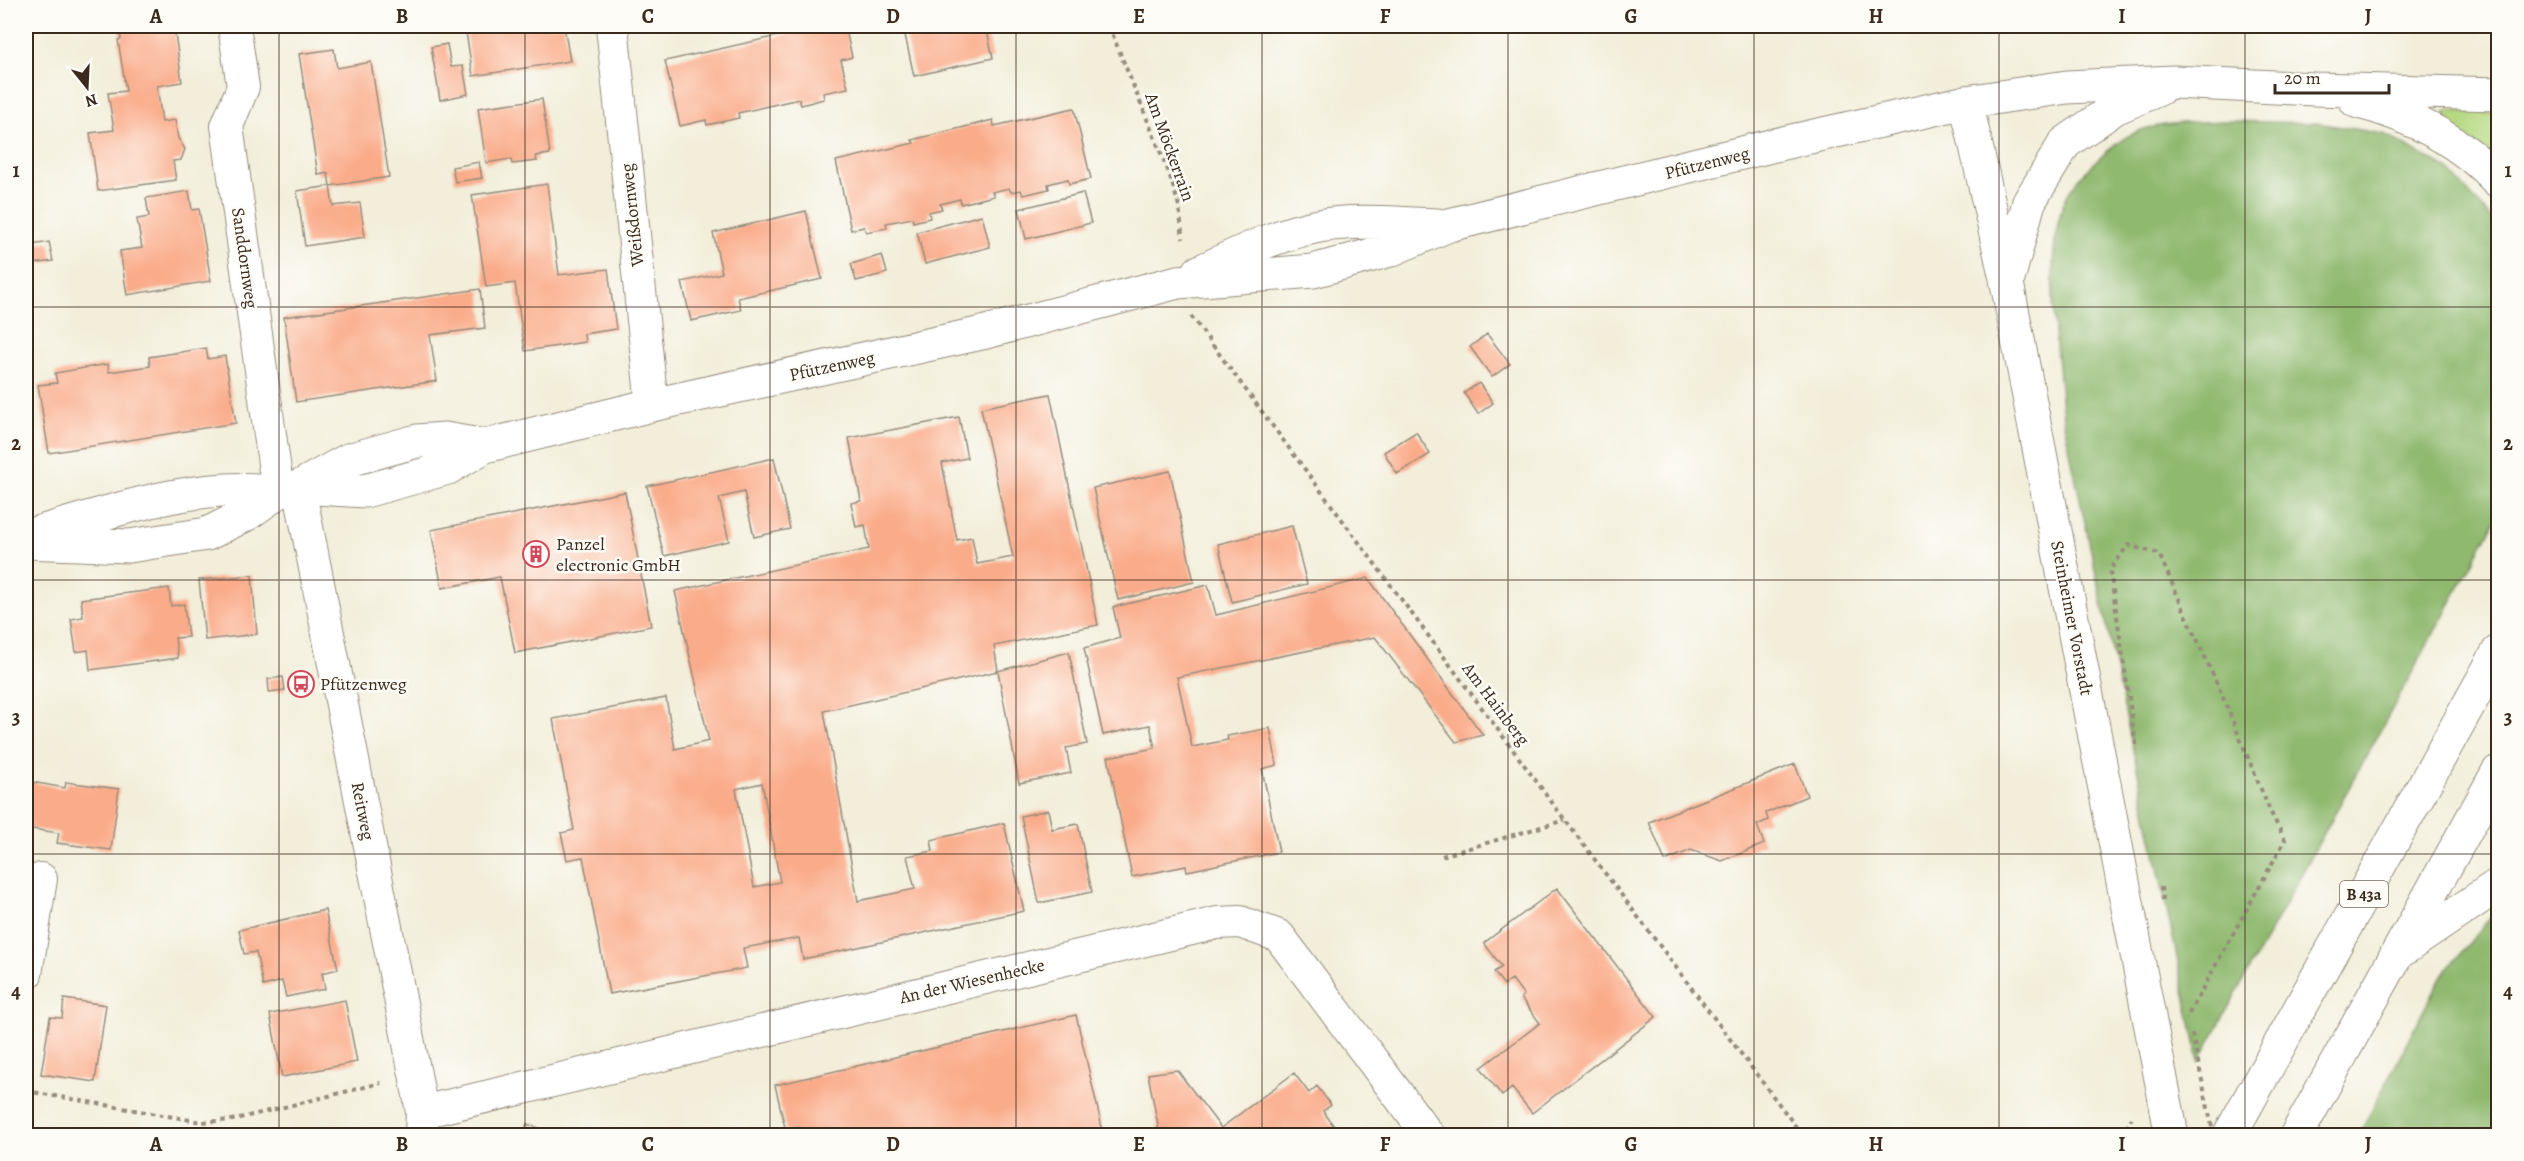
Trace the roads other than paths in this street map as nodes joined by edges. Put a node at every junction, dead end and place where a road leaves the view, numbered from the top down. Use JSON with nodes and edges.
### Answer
{"nodes":[{"id":1,"x":234,"y":26,"type":"edge"},
{"id":2,"x":612,"y":26,"type":"edge"},
{"id":3,"x":2174,"y":82,"type":"junction"},
{"id":4,"x":2314,"y":89,"type":"junction"},
{"id":5,"x":2499,"y":94,"type":"edge"},
{"id":6,"x":1966,"y":102,"type":"junction"},
{"id":7,"x":2499,"y":181,"type":"edge"},
{"id":8,"x":2007,"y":283,"type":"junction"},
{"id":9,"x":652,"y":405,"type":"junction"},
{"id":10,"x":289,"y":490,"type":"junction"},
{"id":11,"x":26,"y":537,"type":"edge"},
{"id":12,"x":26,"y":542,"type":"edge"},
{"id":13,"x":2499,"y":652,"type":"edge"},
{"id":14,"x":2499,"y":772,"type":"edge"},
{"id":15,"x":41,"y":879,"type":"dead end"},
{"id":16,"x":2499,"y":885,"type":"edge"},
{"id":17,"x":2396,"y":955,"type":"junction"},
{"id":18,"x":26,"y":974,"type":"edge"},
{"id":19,"x":421,"y":1124,"type":"edge"},
{"id":20,"x":1429,"y":1136,"type":"edge"},
{"id":21,"x":2172,"y":1136,"type":"edge"},
{"id":22,"x":2229,"y":1136,"type":"edge"},
{"id":23,"x":2296,"y":1136,"type":"edge"}],
"edges":[{"from":1,"to":10,"type":"street","name":"Sanddornweg"},
{"from":2,"to":9,"type":"street","name":"Weißdornweg"},
{"from":3,"to":4,"type":"main road","name":"Pfützenweg"},
{"from":3,"to":6,"type":"main road","name":"Pfützenweg"},
{"from":3,"to":8,"type":"main road"},
{"from":4,"to":5,"type":"main road"},
{"from":4,"to":7,"type":"main road"},
{"from":6,"to":8,"type":"main road","name":"Steinheimer Vorstadt"},
{"from":6,"to":9,"type":"main road","name":"Pfützenweg"},
{"from":8,"to":21,"type":"main road","name":"Steinheimer Vorstadt","bridge":true},
{"from":9,"to":10,"type":"main road","name":"Pfützenweg"},
{"from":10,"to":11,"type":"main road","name":"Pfützenweg"},
{"from":10,"to":12,"type":"main road"},
{"from":10,"to":19,"type":"street","name":"Reitweg"},
{"from":13,"to":22,"type":"main road","number":"B 43a"},
{"from":14,"to":17,"type":"main road"},
{"from":15,"to":18,"type":"street"},
{"from":16,"to":17,"type":"main road"},
{"from":17,"to":23,"type":"main road"},
{"from":19,"to":20,"type":"street","name":"An der Wiesenhecke"}]}
